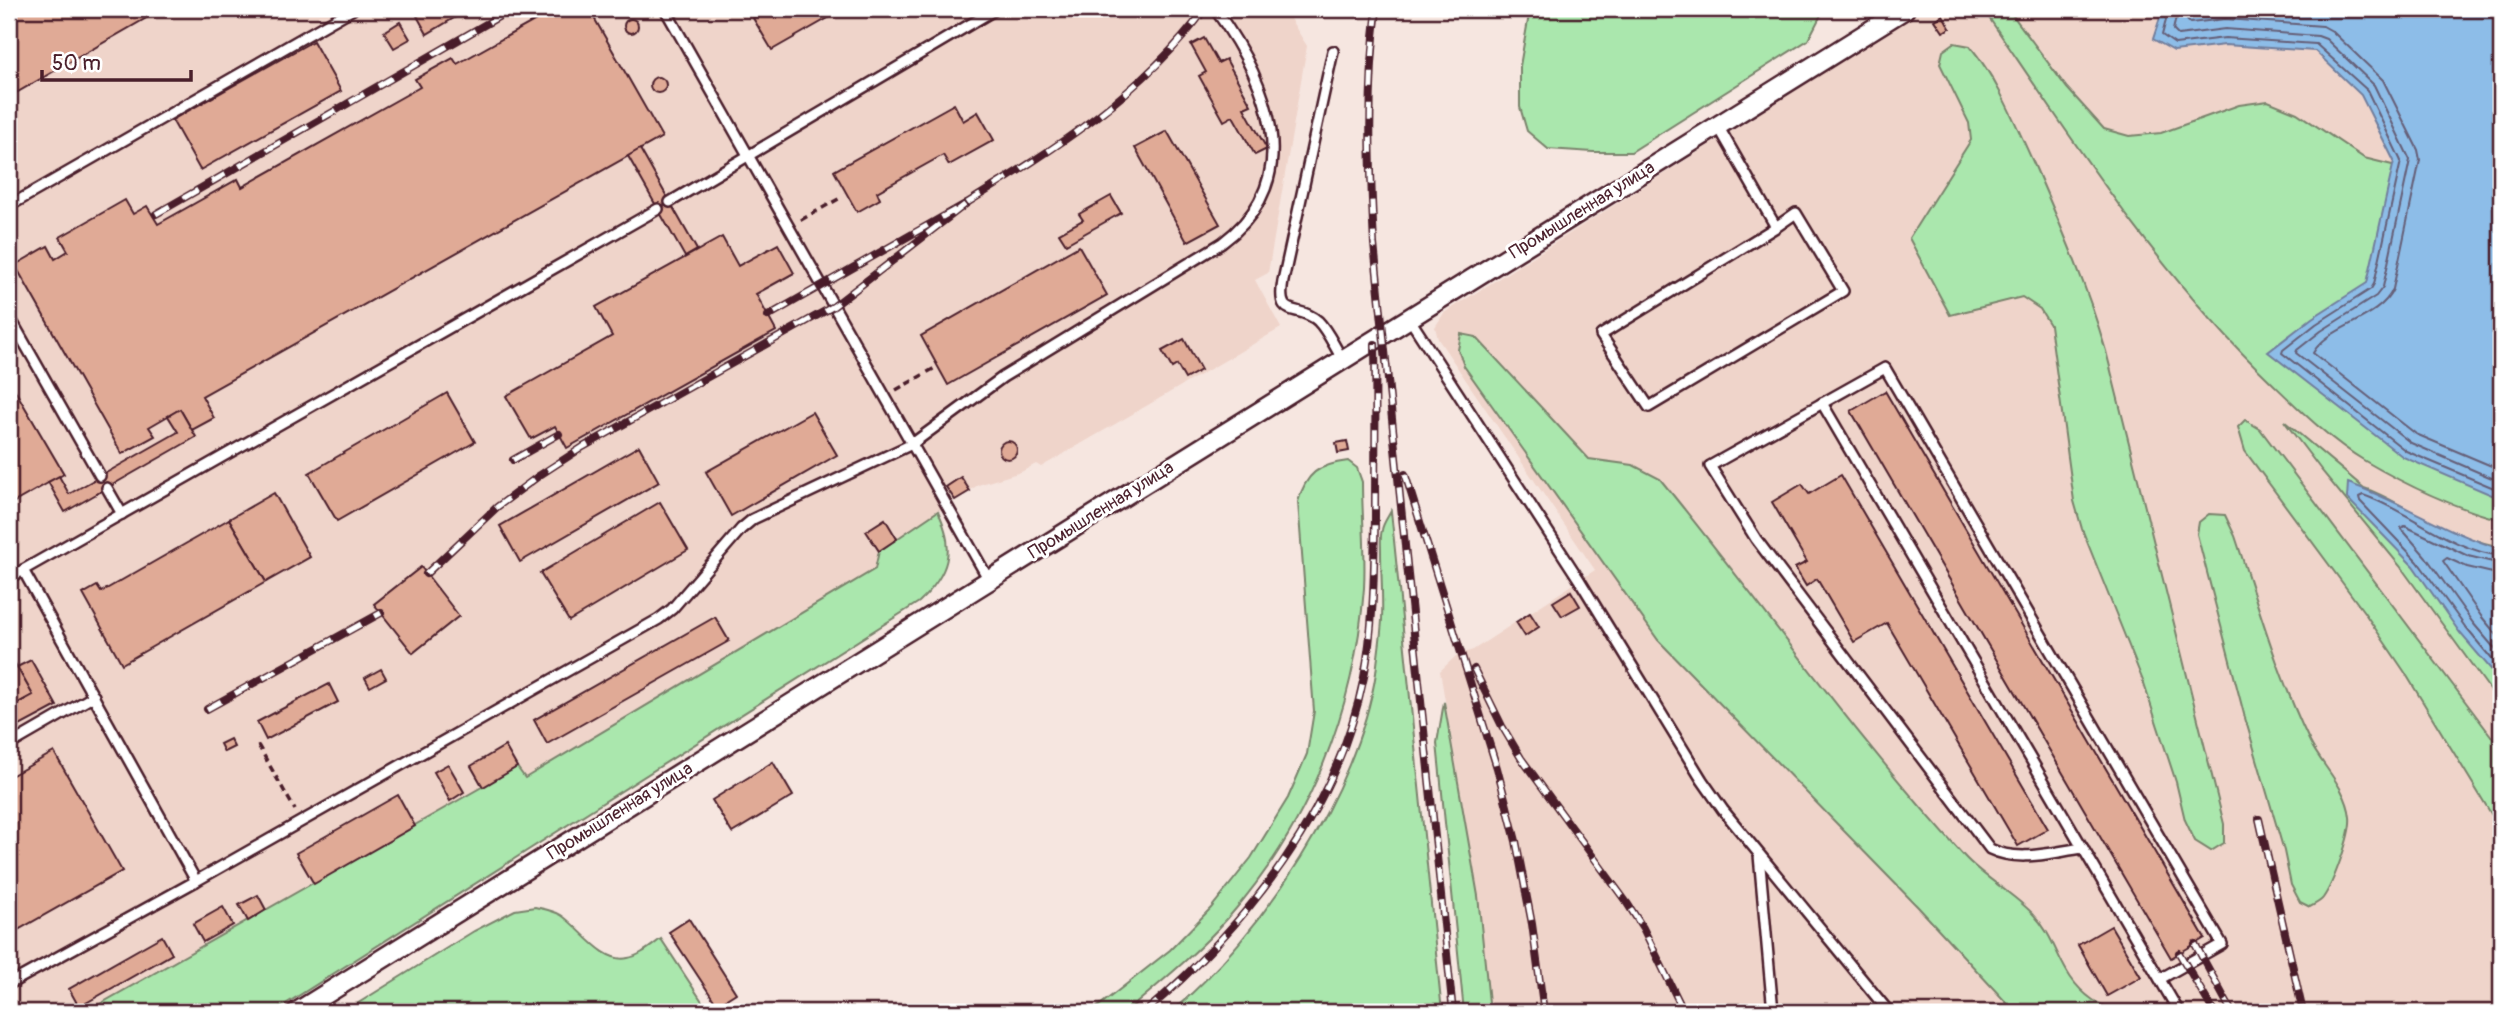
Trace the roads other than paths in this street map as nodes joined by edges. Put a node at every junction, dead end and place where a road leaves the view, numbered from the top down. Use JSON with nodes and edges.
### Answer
{"nodes":[{"id":1,"x":353,"y":9,"type":"edge"},
{"id":2,"x":677,"y":9,"type":"edge"},
{"id":3,"x":996,"y":9,"type":"edge"},
{"id":4,"x":1215,"y":9,"type":"edge"},
{"id":5,"x":1905,"y":9,"type":"edge"},
{"id":6,"x":666,"y":11,"type":"edge"},
{"id":7,"x":1333,"y":51,"type":"dead end"},
{"id":8,"x":1718,"y":126,"type":"junction"},
{"id":9,"x":749,"y":157,"type":"junction"},
{"id":10,"x":670,"y":202,"type":"dead end"},
{"id":11,"x":9,"y":206,"type":"edge"},
{"id":12,"x":658,"y":208,"type":"dead end"},
{"id":13,"x":1776,"y":226,"type":"junction"},
{"id":14,"x":9,"y":316,"type":"edge"},
{"id":15,"x":1409,"y":318,"type":"junction"},
{"id":16,"x":1343,"y":360,"type":"junction"},
{"id":17,"x":1822,"y":403,"type":"junction"},
{"id":18,"x":912,"y":444,"type":"junction"},
{"id":19,"x":100,"y":476,"type":"dead end"},
{"id":20,"x":107,"y":488,"type":"dead end"},
{"id":21,"x":122,"y":514,"type":"junction"},
{"id":22,"x":23,"y":570,"type":"junction"},
{"id":23,"x":9,"y":578,"type":"edge"},
{"id":24,"x":989,"y":580,"type":"junction"},
{"id":25,"x":94,"y":696,"type":"junction"},
{"id":26,"x":9,"y":745,"type":"edge"},
{"id":27,"x":2083,"y":848,"type":"junction"},
{"id":28,"x":1759,"y":853,"type":"junction"},
{"id":29,"x":196,"y":881,"type":"junction"},
{"id":30,"x":2160,"y":979,"type":"junction"},
{"id":31,"x":9,"y":984,"type":"edge"},
{"id":32,"x":297,"y":1012,"type":"edge"},
{"id":33,"x":1773,"y":1012,"type":"edge"},
{"id":34,"x":1889,"y":1012,"type":"edge"},
{"id":35,"x":2179,"y":1012,"type":"edge"}],
"edges":[{"from":1,"to":11,"type":"lane"},
{"from":2,"to":6,"type":"lane"},
{"from":3,"to":9,"type":"lane"},
{"from":4,"to":18,"type":"lane"},
{"from":5,"to":8,"type":"street","name":"Промышленная улица"},
{"from":6,"to":9,"type":"lane"},
{"from":7,"to":16,"type":"lane"},
{"from":8,"to":13,"type":"lane"},
{"from":8,"to":15,"type":"street","name":"Промышленная улица"},
{"from":9,"to":10,"type":"lane"},
{"from":9,"to":18,"type":"lane"},
{"from":12,"to":21,"type":"lane"},
{"from":13,"to":13,"type":"lane"},
{"from":14,"to":19,"type":"lane"},
{"from":15,"to":16,"type":"street","name":"Промышленная улица"},
{"from":15,"to":28,"type":"lane"},
{"from":16,"to":24,"type":"street","name":"Промышленная улица"},
{"from":17,"to":27,"type":"lane"},
{"from":17,"to":27,"type":"lane"},
{"from":17,"to":30,"type":"lane"},
{"from":18,"to":24,"type":"lane"},
{"from":18,"to":29,"type":"lane"},
{"from":20,"to":21,"type":"lane"},
{"from":21,"to":22,"type":"lane"},
{"from":22,"to":23,"type":"lane"},
{"from":22,"to":25,"type":"lane"},
{"from":24,"to":32,"type":"street","name":"Промышленная улица"},
{"from":25,"to":26,"type":"lane"},
{"from":25,"to":29,"type":"lane"},
{"from":27,"to":30,"type":"lane"},
{"from":28,"to":33,"type":"lane"},
{"from":28,"to":34,"type":"lane"},
{"from":29,"to":31,"type":"lane"},
{"from":30,"to":35,"type":"lane"}]}
